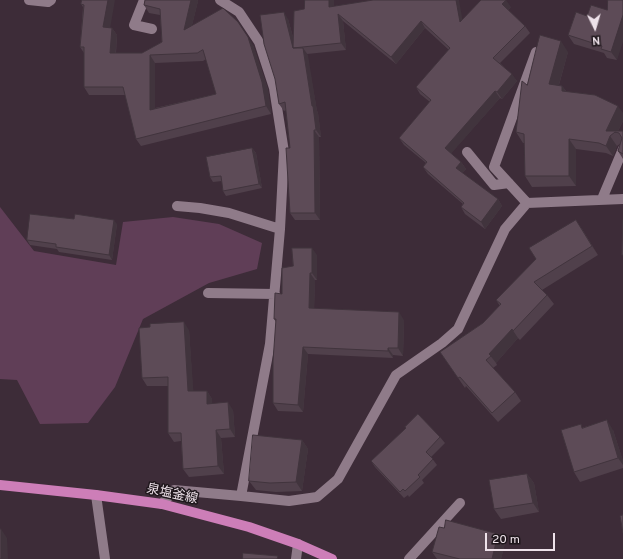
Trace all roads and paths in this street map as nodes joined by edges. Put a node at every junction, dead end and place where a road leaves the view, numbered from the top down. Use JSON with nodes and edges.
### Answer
{"nodes":[{"id":1,"x":29,"y":0,"type":"edge"},
{"id":2,"x":51,"y":0,"type":"edge"},
{"id":3,"x":144,"y":0,"type":"edge"},
{"id":4,"x":220,"y":0,"type":"edge"},
{"id":5,"x":152,"y":28,"type":"dead end"},
{"id":6,"x":536,"y":52,"type":"edge"},
{"id":7,"x":623,"y":149,"type":"edge"},
{"id":8,"x":466,"y":152,"type":"dead end"},
{"id":9,"x":509,"y":183,"type":"junction"},
{"id":10,"x":623,"y":198,"type":"edge"},
{"id":11,"x":602,"y":199,"type":"junction"},
{"id":12,"x":527,"y":203,"type":"junction"},
{"id":13,"x":177,"y":206,"type":"dead end"},
{"id":14,"x":280,"y":229,"type":"junction"},
{"id":15,"x":208,"y":293,"type":"dead end"},
{"id":16,"x":275,"y":294,"type":"junction"},
{"id":17,"x":0,"y":486,"type":"edge"},
{"id":18,"x":96,"y":494,"type":"junction"},
{"id":19,"x":241,"y":496,"type":"junction"},
{"id":20,"x":460,"y":503,"type":"dead end"},
{"id":21,"x":162,"y":504,"type":"junction"},
{"id":22,"x":298,"y":544,"type":"junction"},
{"id":23,"x":105,"y":559,"type":"edge"},
{"id":24,"x":296,"y":559,"type":"edge"},
{"id":25,"x":332,"y":559,"type":"edge"},
{"id":26,"x":409,"y":559,"type":"edge"}],
"edges":[{"from":1,"to":2,"type":"street"},
{"from":3,"to":5,"type":"street"},
{"from":4,"to":14,"type":"street"},
{"from":6,"to":9,"type":"street"},
{"from":7,"to":11,"type":"street"},
{"from":8,"to":9,"type":"street"},
{"from":9,"to":12,"type":"street"},
{"from":10,"to":11,"type":"street"},
{"from":11,"to":12,"type":"street"},
{"from":12,"to":19,"type":"street"},
{"from":13,"to":14,"type":"street"},
{"from":14,"to":16,"type":"street"},
{"from":15,"to":16,"type":"street"},
{"from":16,"to":19,"type":"street"},
{"from":17,"to":18,"type":"main road","name":"泉塩釜線"},
{"from":18,"to":21,"type":"main road","name":"泉塩釜線"},
{"from":18,"to":23,"type":"street"},
{"from":19,"to":21,"type":"street"},
{"from":20,"to":26,"type":"street"},
{"from":21,"to":22,"type":"main road","name":"泉塩釜線"},
{"from":22,"to":24,"type":"street"},
{"from":22,"to":25,"type":"main road","name":"泉塩釜線"}]}
